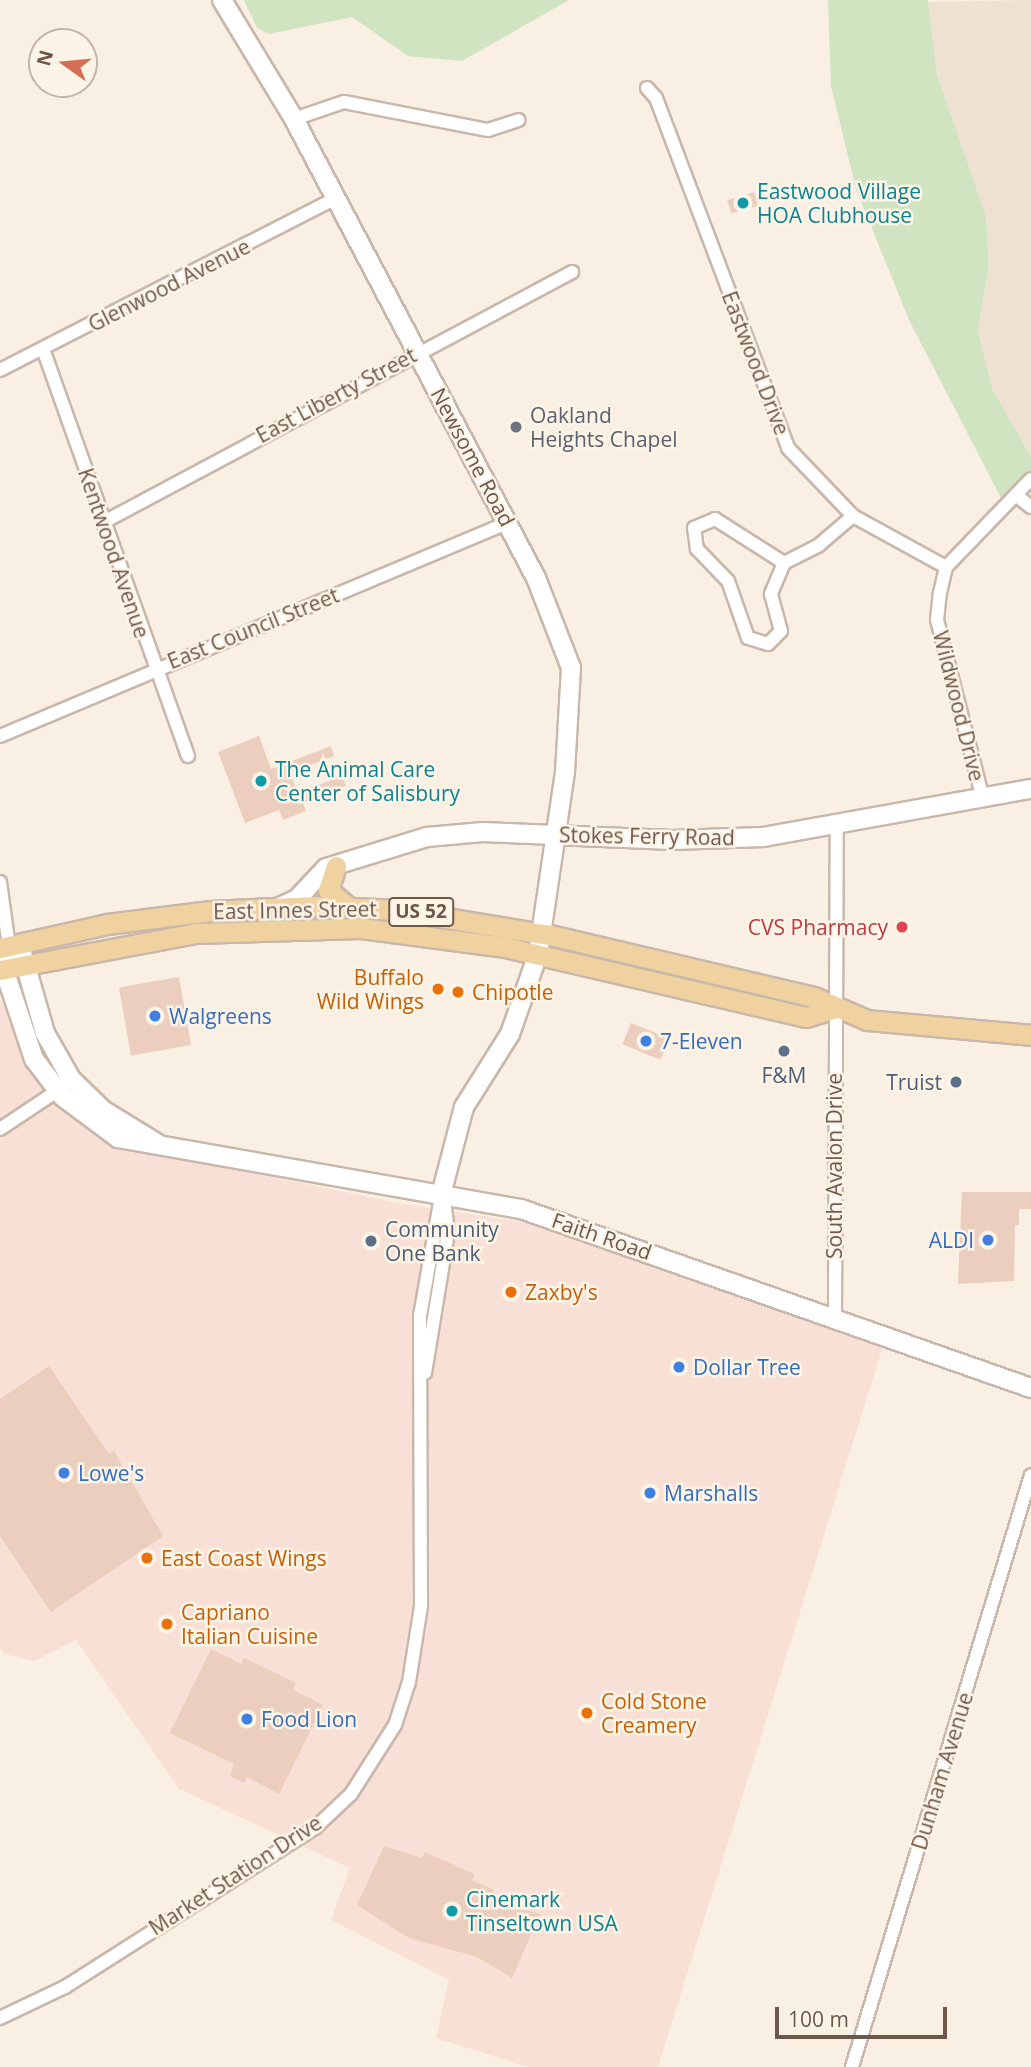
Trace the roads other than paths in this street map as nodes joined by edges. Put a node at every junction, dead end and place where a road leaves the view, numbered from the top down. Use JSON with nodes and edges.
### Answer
{"nodes":[{"id":1,"x":222,"y":0,"type":"edge"},
{"id":2,"x":649,"y":90,"type":"dead end"},
{"id":3,"x":294,"y":119,"type":"junction"},
{"id":4,"x":518,"y":120,"type":"dead end"},
{"id":5,"x":336,"y":198,"type":"junction"},
{"id":6,"x":572,"y":272,"type":"dead end"},
{"id":7,"x":43,"y":349,"type":"junction"},
{"id":8,"x":418,"y":352,"type":"junction"},
{"id":9,"x":0,"y":370,"type":"edge"},
{"id":10,"x":1031,"y":479,"type":"edge"},
{"id":11,"x":1016,"y":495,"type":"junction"},
{"id":12,"x":1031,"y":507,"type":"edge"},
{"id":13,"x":853,"y":516,"type":"junction"},
{"id":14,"x":102,"y":523,"type":"junction"},
{"id":15,"x":508,"y":523,"type":"junction"},
{"id":16,"x":784,"y":563,"type":"junction"},
{"id":17,"x":946,"y":567,"type":"junction"},
{"id":18,"x":154,"y":669,"type":"junction"},
{"id":19,"x":0,"y":736,"type":"edge"},
{"id":20,"x":188,"y":756,"type":"dead end"},
{"id":21,"x":1031,"y":789,"type":"edge"},
{"id":22,"x":983,"y":799,"type":"junction"},
{"id":23,"x":837,"y":827,"type":"junction"},
{"id":24,"x":557,"y":834,"type":"junction"},
{"id":25,"x":336,"y":866,"type":"junction"},
{"id":26,"x":0,"y":882,"type":"edge"},
{"id":27,"x":280,"y":907,"type":"junction"},
{"id":28,"x":355,"y":907,"type":"junction"},
{"id":29,"x":543,"y":933,"type":"junction"},
{"id":30,"x":4,"y":947,"type":"edge"},
{"id":31,"x":538,"y":954,"type":"junction"},
{"id":32,"x":24,"y":964,"type":"junction"},
{"id":33,"x":2,"y":969,"type":"edge"},
{"id":34,"x":833,"y":1009,"type":"junction"},
{"id":35,"x":1031,"y":1035,"type":"edge"},
{"id":36,"x":57,"y":1091,"type":"junction"},
{"id":37,"x":0,"y":1129,"type":"edge"},
{"id":38,"x":158,"y":1144,"type":"junction"},
{"id":39,"x":442,"y":1191,"type":"junction"},
{"id":40,"x":835,"y":1322,"type":"junction"},
{"id":41,"x":1031,"y":1388,"type":"edge"},
{"id":42,"x":1031,"y":1475,"type":"edge"},
{"id":43,"x":0,"y":2018,"type":"edge"},
{"id":44,"x":852,"y":2067,"type":"edge"}],
"edges":[{"from":1,"to":3,"type":"street","name":"Newsome Road"},
{"from":2,"to":13,"type":"street","name":"Eastwood Drive"},
{"from":3,"to":4,"type":"street"},
{"from":3,"to":5,"type":"street","name":"Newsome Road"},
{"from":5,"to":7,"type":"street","name":"Glenwood Avenue"},
{"from":5,"to":8,"type":"street","name":"Newsome Road"},
{"from":6,"to":8,"type":"street","name":"East Liberty Street"},
{"from":7,"to":9,"type":"street","name":"Glenwood Avenue"},
{"from":7,"to":14,"type":"street","name":"Kentwood Avenue"},
{"from":8,"to":14,"type":"street","name":"East Liberty Street"},
{"from":8,"to":15,"type":"street","name":"Newsome Road"},
{"from":10,"to":11,"type":"street"},
{"from":11,"to":12,"type":"street"},
{"from":11,"to":17,"type":"street"},
{"from":13,"to":16,"type":"street"},
{"from":13,"to":17,"type":"street","name":"Eastwood Drive"},
{"from":14,"to":18,"type":"street","name":"Kentwood Avenue"},
{"from":15,"to":18,"type":"street","name":"East Council Street"},
{"from":15,"to":24,"type":"street","name":"Newsome Road"},
{"from":16,"to":16,"type":"street"},
{"from":17,"to":22,"type":"street","name":"Wildwood Drive"},
{"from":18,"to":19,"type":"street","name":"East Council Street"},
{"from":18,"to":20,"type":"street","name":"Kentwood Avenue"},
{"from":21,"to":22,"type":"street","name":"Stokes Ferry Road"},
{"from":22,"to":23,"type":"street","name":"Stokes Ferry Road"},
{"from":23,"to":24,"type":"street","name":"Stokes Ferry Road"},
{"from":23,"to":34,"type":"street","name":"South Avalon Drive"},
{"from":24,"to":25,"type":"street","name":"Stokes Ferry Road"},
{"from":24,"to":29,"type":"street","name":"Newsome Road"},
{"from":25,"to":27,"type":"street","name":"Stokes Ferry Road"},
{"from":25,"to":28,"type":"main road"},
{"from":26,"to":30,"type":"street","name":"Faith Road"},
{"from":27,"to":28,"type":"main road","name":"East Innes Street","number":"US 52"},
{"from":27,"to":30,"type":"main road","name":"East Innes Street","number":"US 52"},
{"from":28,"to":29,"type":"main road","name":"East Innes Street","number":"US 52"},
{"from":29,"to":31,"type":"street","name":"Newsome Road"},
{"from":29,"to":34,"type":"main road","name":"East Innes Street","number":"US 52"},
{"from":30,"to":32,"type":"street","name":"Faith Road"},
{"from":30,"to":33,"type":"street","name":"Faith Road"},
{"from":31,"to":32,"type":"main road","name":"East Innes Street","number":"US 52"},
{"from":31,"to":34,"type":"main road","name":"East Innes Street","number":"US 52"},
{"from":31,"to":39,"type":"street","name":"Market Station Drive"},
{"from":32,"to":33,"type":"main road","name":"East Innes Street","number":"US 52"},
{"from":32,"to":38,"type":"street","name":"Faith Road"},
{"from":33,"to":36,"type":"street","name":"Faith Road"},
{"from":34,"to":35,"type":"main road","name":"East Innes Street","number":"US 52"},
{"from":34,"to":40,"type":"street","name":"South Avalon Drive"},
{"from":36,"to":37,"type":"street"},
{"from":36,"to":38,"type":"street","name":"Faith Road"},
{"from":38,"to":39,"type":"street","name":"Faith Road"},
{"from":39,"to":40,"type":"street","name":"Faith Road"},
{"from":39,"to":43,"type":"street","name":"Market Station Drive"},
{"from":40,"to":41,"type":"street","name":"Faith Road"},
{"from":42,"to":44,"type":"street","name":"Dunham Avenue"}]}
